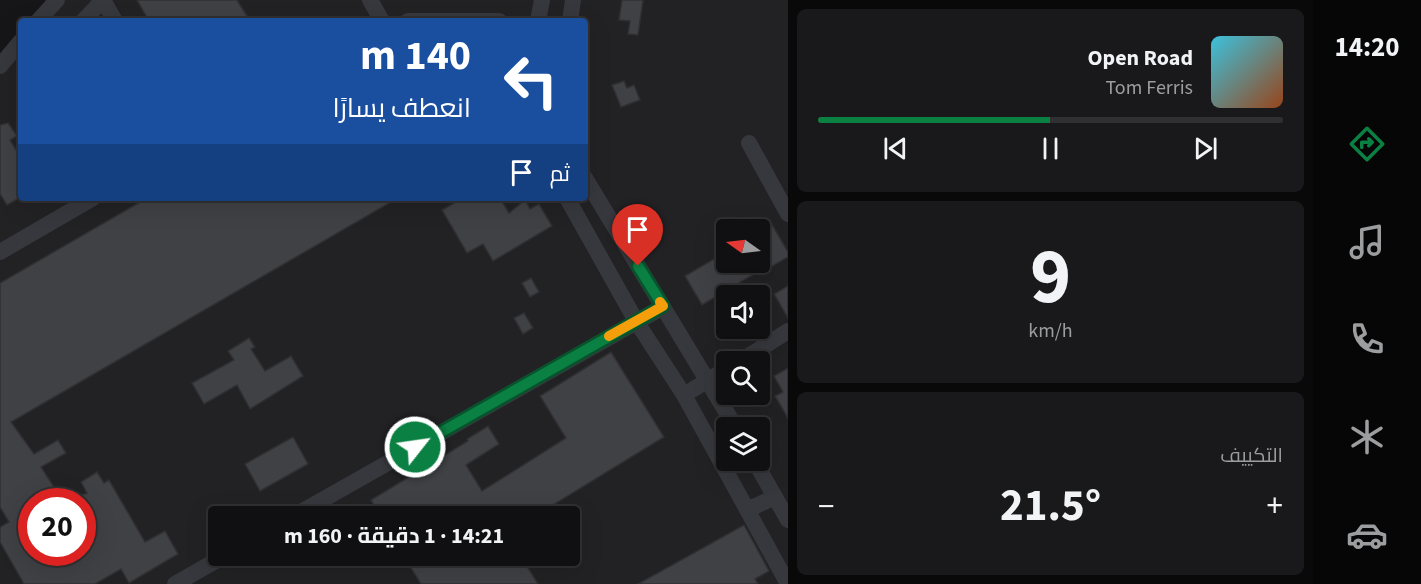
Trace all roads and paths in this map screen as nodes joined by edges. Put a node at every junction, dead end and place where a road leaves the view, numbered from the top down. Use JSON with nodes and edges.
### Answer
{"nodes":[{"id":1,"x":57,"y":0,"type":"edge"},
{"id":2,"x":103,"y":0,"type":"edge"},
{"id":3,"x":370,"y":0,"type":"edge"},
{"id":4,"x":542,"y":0,"type":"edge"},
{"id":5,"x":573,"y":0,"type":"edge"},
{"id":6,"x":41,"y":18,"type":"edge"},
{"id":7,"x":86,"y":18,"type":"edge"},
{"id":8,"x":113,"y":18,"type":"edge"},
{"id":9,"x":380,"y":18,"type":"edge"},
{"id":10,"x":539,"y":18,"type":"edge"},
{"id":11,"x":570,"y":18,"type":"edge"},
{"id":12,"x":18,"y":45,"type":"edge"},
{"id":13,"x":0,"y":66,"type":"edge"},
{"id":14,"x":749,"y":143,"type":"dead end"},
{"id":15,"x":588,"y":183,"type":"edge"},
{"id":16,"x":88,"y":201,"type":"edge"},
{"id":17,"x":569,"y":201,"type":"edge"},
{"id":18,"x":788,"y":214,"type":"edge"},
{"id":19,"x":0,"y":252,"type":"edge"},
{"id":20,"x":663,"y":306,"type":"junction"},
{"id":21,"x":636,"y":321,"type":"junction"},
{"id":22,"x":788,"y":331,"type":"edge"},
{"id":23,"x":756,"y":351,"type":"edge"},
{"id":24,"x":716,"y":375,"type":"edge"},
{"id":25,"x":709,"y":380,"type":"junction"},
{"id":26,"x":684,"y":394,"type":"junction"},
{"id":27,"x":730,"y":417,"type":"edge"},
{"id":28,"x":760,"y":471,"type":"edge"},
{"id":29,"x":775,"y":497,"type":"junction"},
{"id":30,"x":312,"y":506,"type":"edge"},
{"id":31,"x":747,"y":510,"type":"junction"},
{"id":32,"x":788,"y":520,"type":"edge"},
{"id":33,"x":782,"y":561,"type":"edge"},
{"id":34,"x":208,"y":565,"type":"edge"},
{"id":35,"x":175,"y":584,"type":"edge"},
{"id":36,"x":788,"y":584,"type":"edge"}],
"edges":[{"from":1,"to":6,"type":"lane"},
{"from":2,"to":7,"type":"lane"},
{"from":2,"to":8,"type":"lane"},
{"from":3,"to":9,"type":"lane"},
{"from":4,"to":10,"type":"lane"},
{"from":5,"to":11,"type":"lane"},
{"from":12,"to":13,"type":"lane"},
{"from":14,"to":18,"type":"lane"},
{"from":15,"to":20,"type":"lane"},
{"from":16,"to":19,"type":"lane"},
{"from":17,"to":21,"type":"lane"},
{"from":20,"to":21,"type":"lane"},
{"from":20,"to":25,"type":"lane"},
{"from":21,"to":26,"type":"lane"},
{"from":21,"to":30,"type":"lane"},
{"from":22,"to":23,"type":"lane"},
{"from":24,"to":25,"type":"lane"},
{"from":25,"to":26,"type":"lane"},
{"from":25,"to":27,"type":"lane"},
{"from":26,"to":31,"type":"lane"},
{"from":28,"to":29,"type":"lane"},
{"from":29,"to":31,"type":"lane"},
{"from":29,"to":32,"type":"lane"},
{"from":31,"to":33,"type":"lane"},
{"from":33,"to":36,"type":"lane"},
{"from":34,"to":35,"type":"lane"}]}
